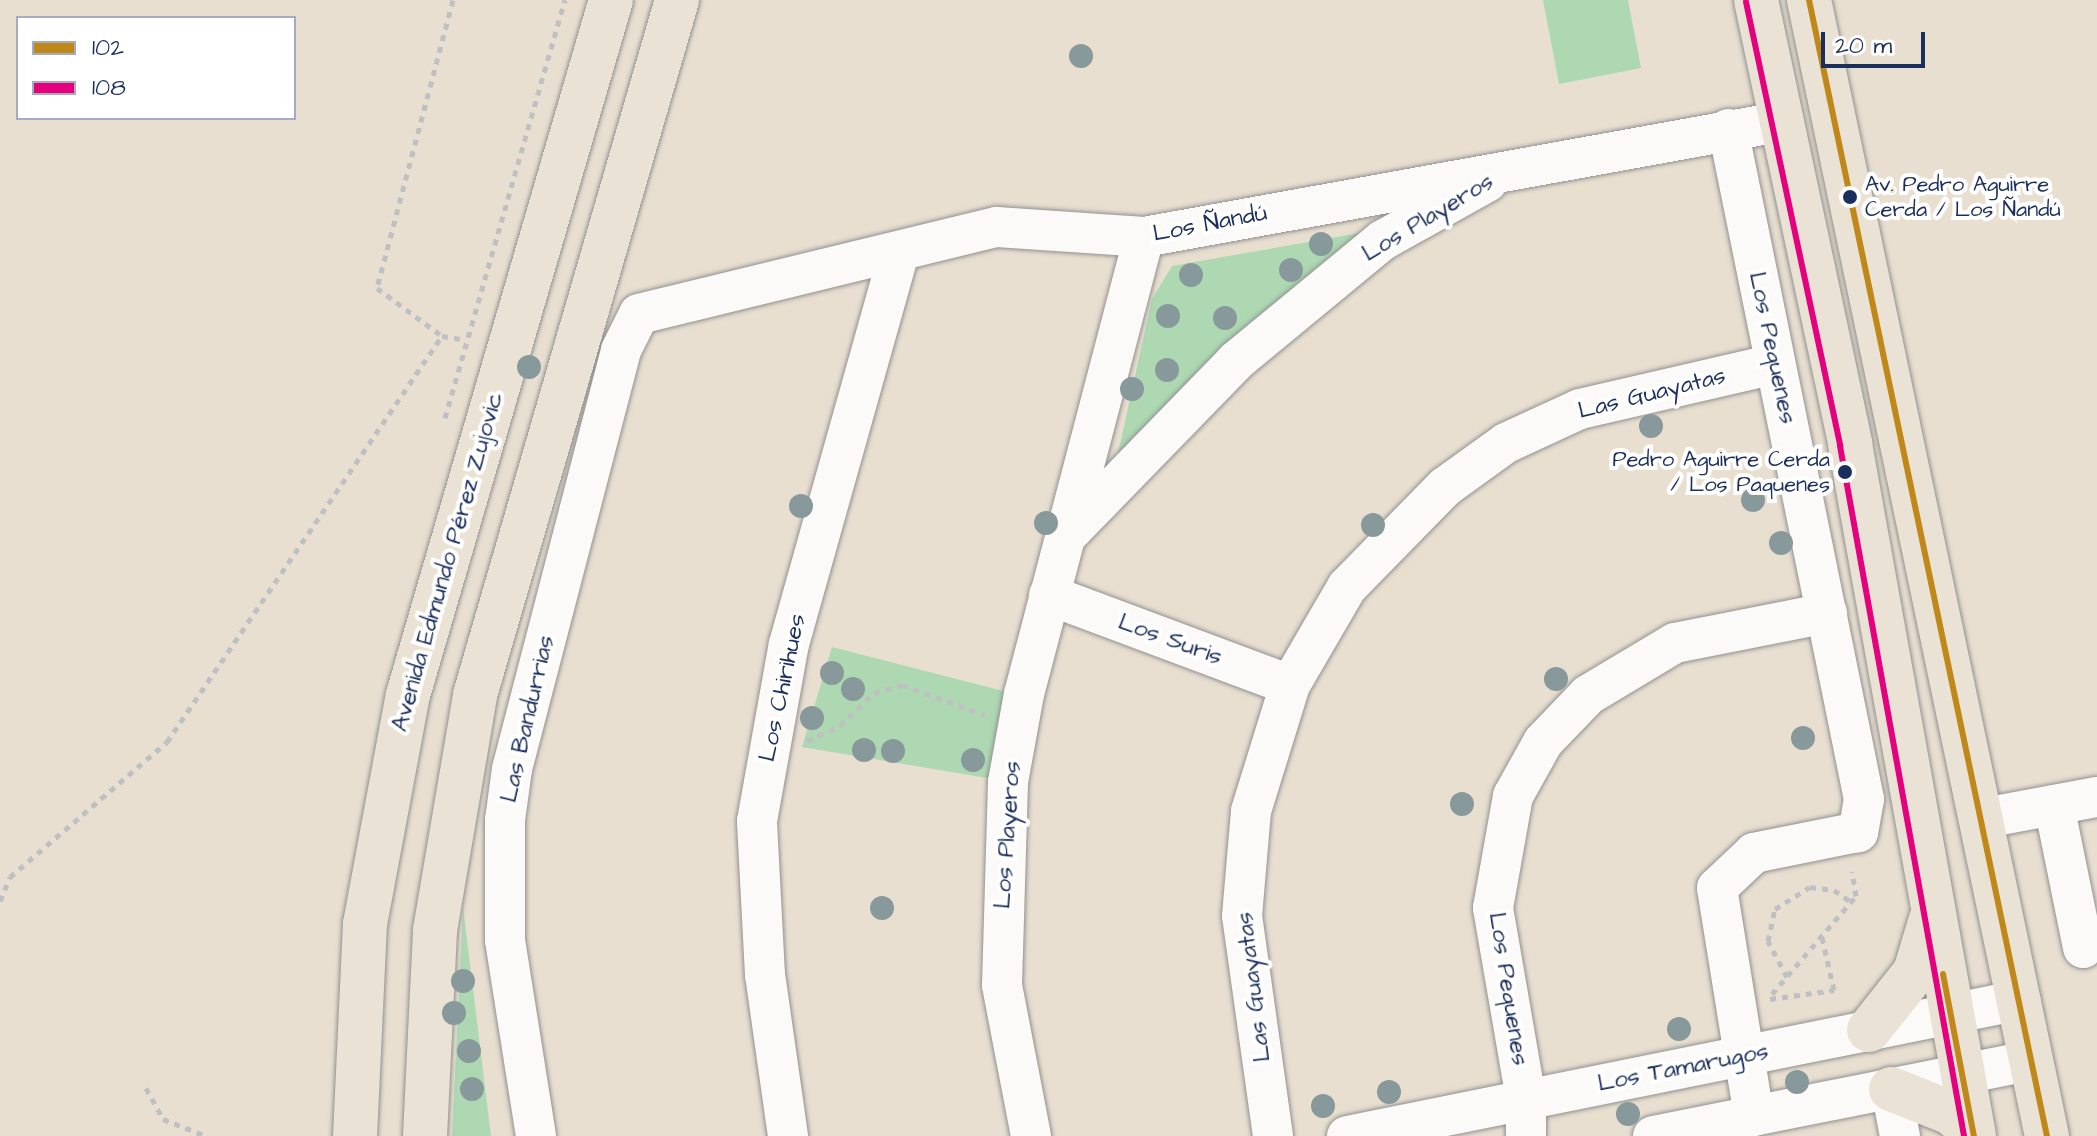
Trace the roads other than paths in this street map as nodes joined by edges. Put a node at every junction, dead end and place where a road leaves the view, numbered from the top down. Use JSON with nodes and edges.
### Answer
{"nodes":[{"id":1,"x":611,"y":0,"type":"edge"},
{"id":2,"x":677,"y":0,"type":"edge"},
{"id":3,"x":1756,"y":0,"type":"edge"},
{"id":4,"x":1809,"y":0,"type":"edge"},
{"id":5,"x":1784,"y":121,"type":"junction"},
{"id":6,"x":1728,"y":129,"type":"junction"},
{"id":7,"x":1516,"y":165,"type":"junction"},
{"id":8,"x":1144,"y":237,"type":"junction"},
{"id":9,"x":899,"y":252,"type":"junction"},
{"id":10,"x":639,"y":314,"type":"joint"},
{"id":11,"x":1775,"y":364,"type":"junction"},
{"id":12,"x":1065,"y":538,"type":"junction"},
{"id":13,"x":1049,"y":595,"type":"junction"},
{"id":14,"x":1827,"y":613,"type":"junction"},
{"id":15,"x":1290,"y":685,"type":"junction"},
{"id":16,"x":2097,"y":797,"type":"edge"},
{"id":17,"x":2054,"y":805,"type":"junction"},
{"id":18,"x":1979,"y":819,"type":"junction"},
{"id":19,"x":1932,"y":917,"type":"junction"},
{"id":20,"x":2083,"y":948,"type":"dead end"},
{"id":21,"x":2020,"y":1000,"type":"junction"},
{"id":22,"x":1950,"y":1012,"type":"junction"},
{"id":23,"x":1869,"y":1030,"type":"junction"},
{"id":24,"x":1742,"y":1057,"type":"junction"},
{"id":25,"x":2032,"y":1060,"type":"junction"},
{"id":26,"x":1962,"y":1073,"type":"junction"},
{"id":27,"x":1891,"y":1089,"type":"junction"},
{"id":28,"x":1754,"y":1116,"type":"junction"},
{"id":29,"x":1526,"y":1118,"type":"edge"},
{"id":30,"x":1973,"y":1134,"type":"edge"},
{"id":31,"x":355,"y":1136,"type":"edge"},
{"id":32,"x":425,"y":1136,"type":"edge"},
{"id":33,"x":536,"y":1136,"type":"edge"},
{"id":34,"x":788,"y":1136,"type":"edge"},
{"id":35,"x":1031,"y":1136,"type":"edge"},
{"id":36,"x":1273,"y":1136,"type":"edge"},
{"id":37,"x":1347,"y":1136,"type":"edge"},
{"id":38,"x":1653,"y":1136,"type":"edge"},
{"id":39,"x":1900,"y":1136,"type":"edge"},
{"id":40,"x":2047,"y":1136,"type":"edge"}],
"edges":[{"from":1,"to":31,"type":"main road","name":"Avenida Edmundo Pérez Zujovic"},
{"from":2,"to":32,"type":"main road"},
{"from":3,"to":5,"type":"main road"},
{"from":4,"to":18,"type":"main road"},
{"from":5,"to":6,"type":"street","name":"Los Ñandú"},
{"from":5,"to":19,"type":"main road"},
{"from":6,"to":7,"type":"street","name":"Los Ñandú"},
{"from":6,"to":11,"type":"street","name":"Los Pequenes"},
{"from":7,"to":8,"type":"street","name":"Los Ñandú"},
{"from":7,"to":12,"type":"street","name":"Los Playeros"},
{"from":8,"to":9,"type":"street","name":"Los Ñandú"},
{"from":8,"to":12,"type":"street","name":"Los Playeros"},
{"from":9,"to":10,"type":"street","name":"Los Ñandú"},
{"from":9,"to":34,"type":"street","name":"Los Chirihues"},
{"from":10,"to":33,"type":"street","name":"Las Bandurrias"},
{"from":11,"to":14,"type":"street","name":"Los Pequenes"},
{"from":11,"to":15,"type":"street","name":"Las Guayatas"},
{"from":12,"to":13,"type":"street","name":"Los Playeros"},
{"from":13,"to":15,"type":"street","name":"Los Suris"},
{"from":13,"to":35,"type":"street","name":"Los Playeros"},
{"from":14,"to":24,"type":"street","name":"Los Pequenes"},
{"from":14,"to":29,"type":"street","name":"Los Pequenes"},
{"from":15,"to":36,"type":"street","name":"Las Guayatas"},
{"from":16,"to":17,"type":"street"},
{"from":17,"to":18,"type":"street"},
{"from":17,"to":20,"type":"street"},
{"from":18,"to":21,"type":"main road"},
{"from":19,"to":22,"type":"main road"},
{"from":19,"to":23,"type":"main road"},
{"from":21,"to":22,"type":"street","name":"Los Tamarugos"},
{"from":21,"to":25,"type":"main road"},
{"from":22,"to":23,"type":"street","name":"Los Tamarugos"},
{"from":22,"to":26,"type":"main road"},
{"from":23,"to":24,"type":"street","name":"Los Tamarugos"},
{"from":24,"to":28,"type":"street"},
{"from":24,"to":29,"type":"street","name":"Los Tamarugos"},
{"from":25,"to":26,"type":"street"},
{"from":25,"to":40,"type":"main road"},
{"from":26,"to":27,"type":"street"},
{"from":26,"to":30,"type":"main road"},
{"from":27,"to":28,"type":"street"},
{"from":27,"to":30,"type":"main road"},
{"from":27,"to":39,"type":"street"},
{"from":28,"to":38,"type":"street"},
{"from":29,"to":37,"type":"street","name":"Los Tamarugos"}]}
